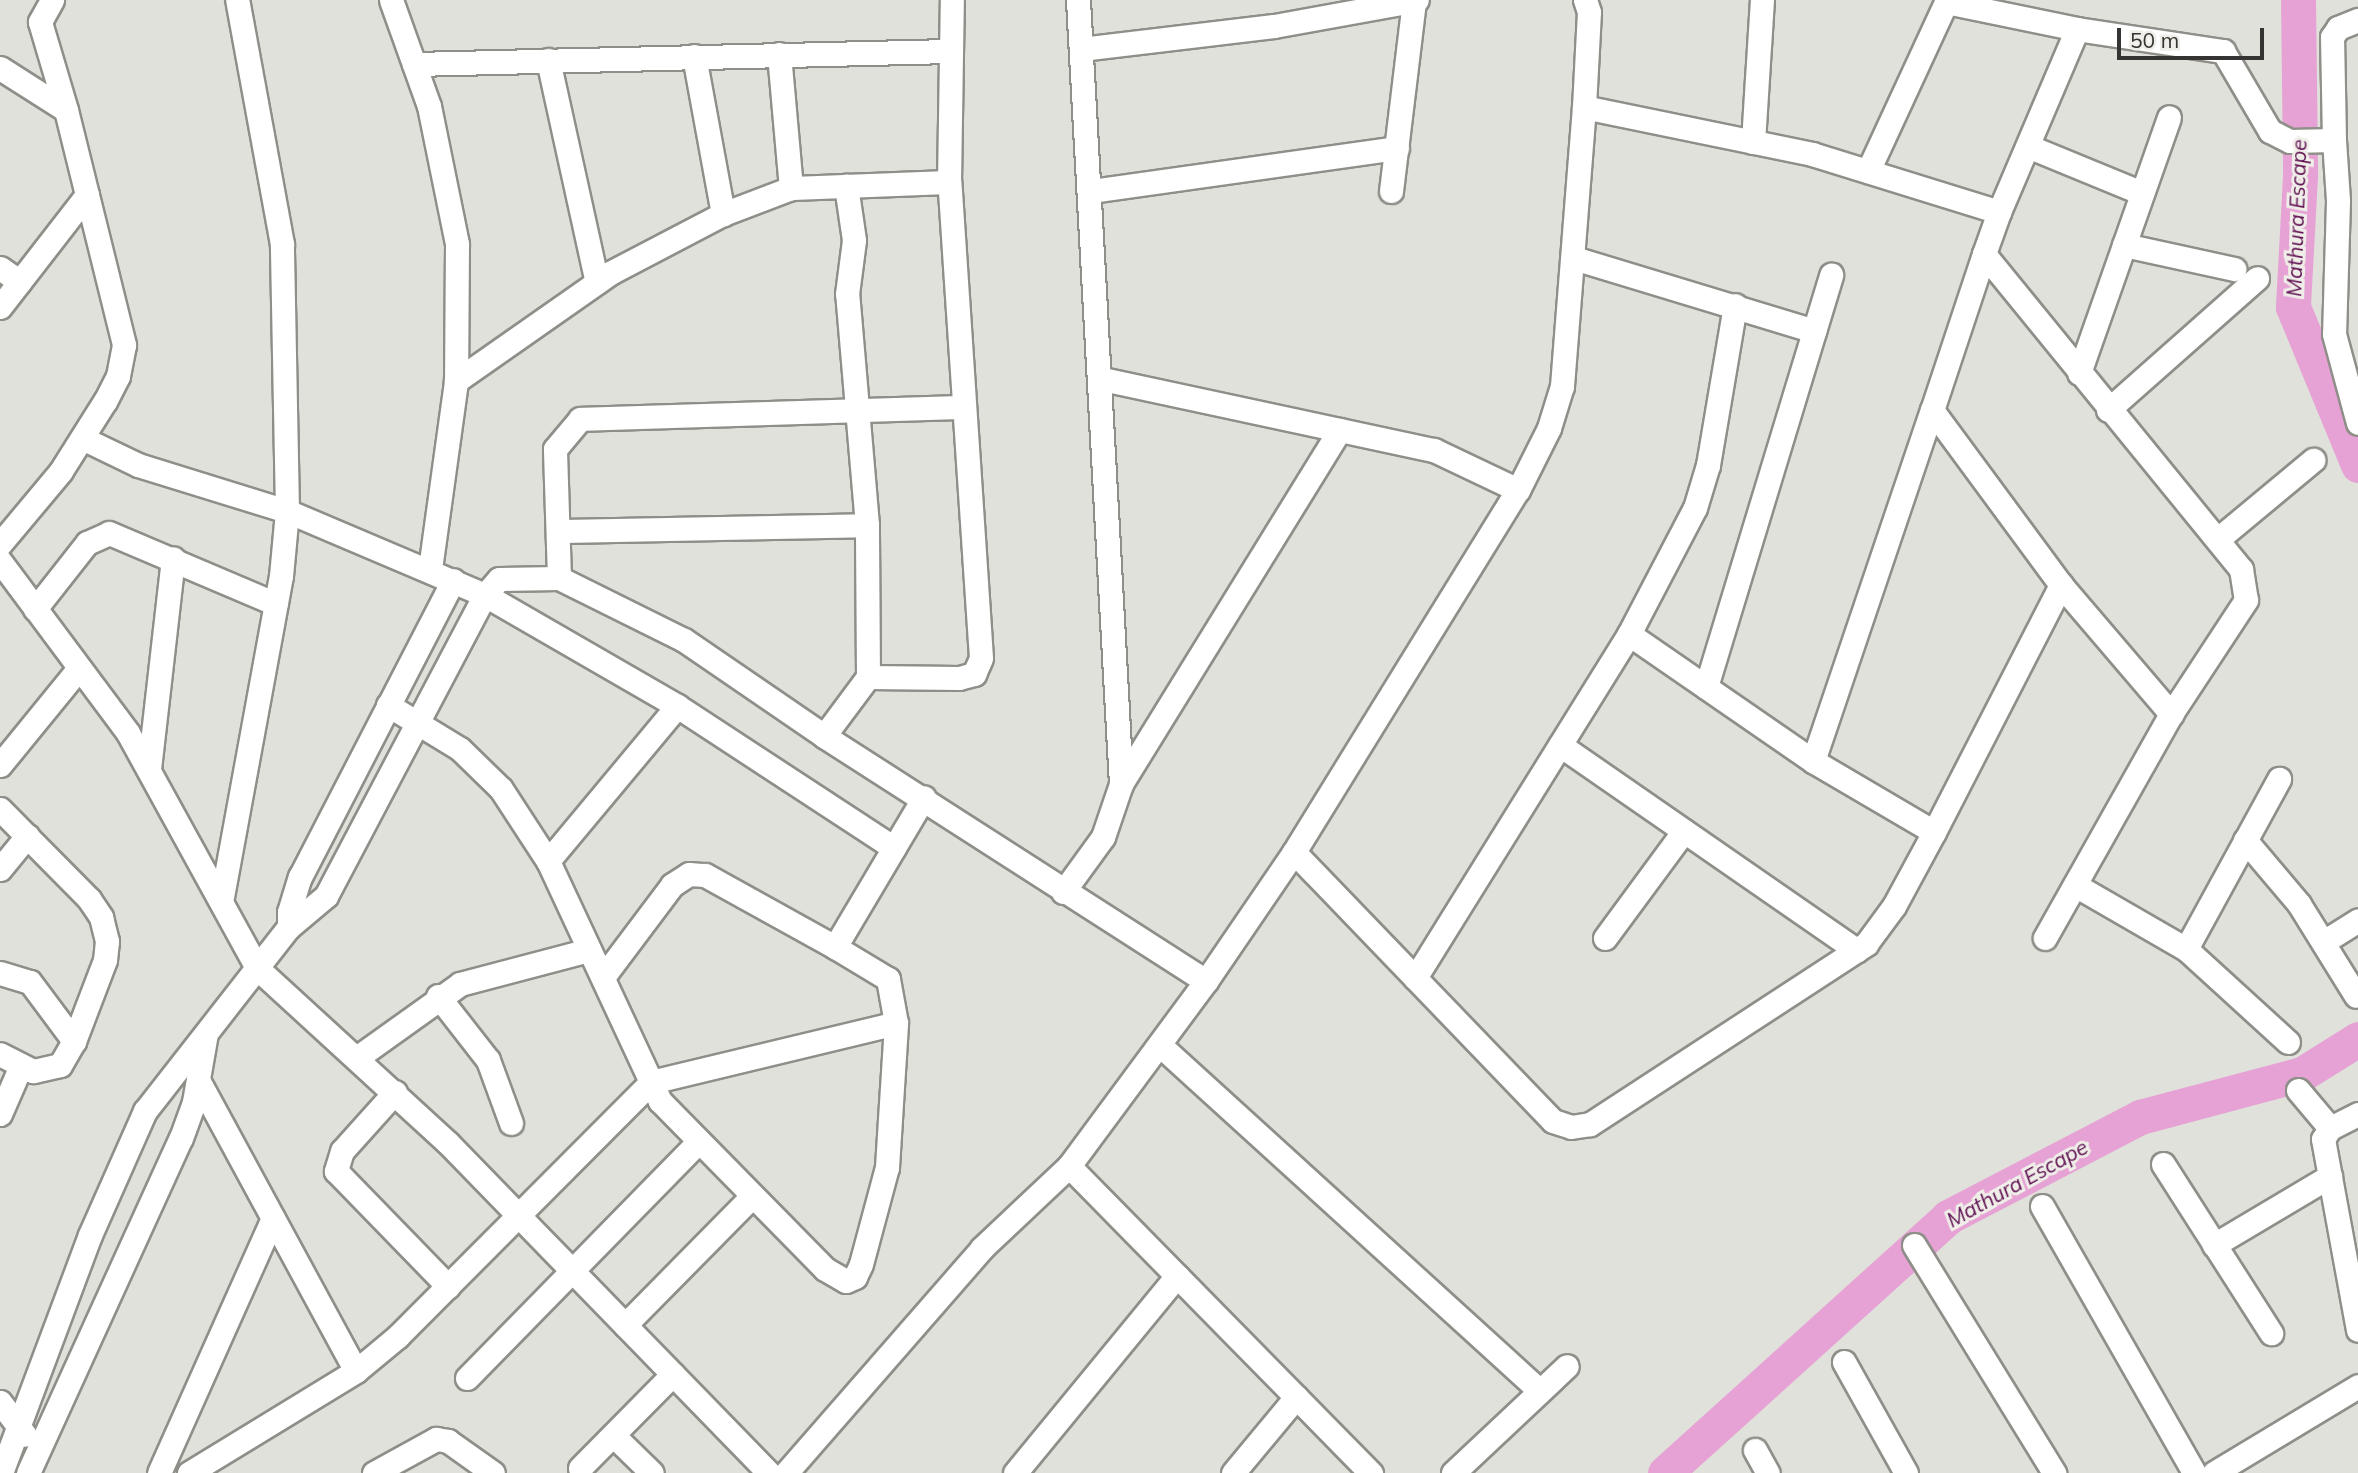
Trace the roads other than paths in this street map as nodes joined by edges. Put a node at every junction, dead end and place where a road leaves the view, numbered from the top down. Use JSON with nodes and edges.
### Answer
{"nodes":[{"id":1,"x":52,"y":0,"type":"edge"},
{"id":2,"x":237,"y":0,"type":"edge"},
{"id":3,"x":391,"y":0,"type":"edge"},
{"id":4,"x":952,"y":0,"type":"edge"},
{"id":5,"x":1078,"y":0,"type":"edge"},
{"id":6,"x":1415,"y":0,"type":"edge"},
{"id":7,"x":1584,"y":0,"type":"edge"},
{"id":8,"x":1762,"y":0,"type":"edge"},
{"id":9,"x":1936,"y":1,"type":"edge"},
{"id":10,"x":2358,"y":20,"type":"edge"},
{"id":11,"x":2077,"y":29,"type":"junction"},
{"id":12,"x":1082,"y":49,"type":"junction"},
{"id":13,"x":951,"y":51,"type":"junction"},
{"id":14,"x":779,"y":54,"type":"junction"},
{"id":15,"x":694,"y":56,"type":"junction"},
{"id":16,"x":548,"y":60,"type":"junction"},
{"id":17,"x":414,"y":64,"type":"junction"},
{"id":18,"x":0,"y":68,"type":"edge"},
{"id":19,"x":1584,"y":107,"type":"junction"},
{"id":20,"x":66,"y":110,"type":"junction"},
{"id":21,"x":2169,"y":117,"type":"dead end"},
{"id":22,"x":2327,"y":140,"type":"junction"},
{"id":23,"x":1753,"y":142,"type":"junction"},
{"id":24,"x":2031,"y":147,"type":"junction"},
{"id":25,"x":1397,"y":148,"type":"junction"},
{"id":26,"x":1868,"y":171,"type":"junction"},
{"id":27,"x":949,"y":182,"type":"junction"},
{"id":28,"x":846,"y":186,"type":"junction"},
{"id":29,"x":791,"y":188,"type":"junction"},
{"id":30,"x":1091,"y":191,"type":"junction"},
{"id":31,"x":1391,"y":191,"type":"dead end"},
{"id":32,"x":2142,"y":193,"type":"junction"},
{"id":33,"x":87,"y":195,"type":"junction"},
{"id":34,"x":2348,"y":200,"type":"edge"},
{"id":35,"x":1999,"y":212,"type":"junction"},
{"id":36,"x":723,"y":214,"type":"junction"},
{"id":37,"x":2124,"y":245,"type":"junction"},
{"id":38,"x":1984,"y":254,"type":"junction"},
{"id":39,"x":1574,"y":258,"type":"junction"},
{"id":40,"x":0,"y":268,"type":"edge"},
{"id":41,"x":2234,"y":269,"type":"dead end"},
{"id":42,"x":1831,"y":275,"type":"dead end"},
{"id":43,"x":2257,"y":278,"type":"dead end"},
{"id":44,"x":20,"y":282,"type":"junction"},
{"id":45,"x":597,"y":282,"type":"junction"},
{"id":46,"x":1735,"y":305,"type":"junction"},
{"id":47,"x":0,"y":307,"type":"edge"},
{"id":48,"x":1814,"y":331,"type":"junction"},
{"id":49,"x":2079,"y":373,"type":"junction"},
{"id":50,"x":1102,"y":379,"type":"junction"},
{"id":51,"x":456,"y":381,"type":"junction"},
{"id":52,"x":964,"y":407,"type":"junction"},
{"id":53,"x":1931,"y":410,"type":"junction"},
{"id":54,"x":2108,"y":410,"type":"junction"},
{"id":55,"x":858,"y":414,"type":"junction"},
{"id":56,"x":2358,"y":423,"type":"edge"},
{"id":57,"x":1339,"y":430,"type":"junction"},
{"id":58,"x":82,"y":438,"type":"junction"},
{"id":59,"x":2313,"y":460,"type":"dead end"},
{"id":60,"x":1518,"y":490,"type":"junction"},
{"id":61,"x":287,"y":511,"type":"junction"},
{"id":62,"x":867,"y":525,"type":"junction"},
{"id":63,"x":561,"y":531,"type":"junction"},
{"id":64,"x":2218,"y":539,"type":"junction"},
{"id":65,"x":0,"y":544,"type":"edge"},
{"id":66,"x":173,"y":558,"type":"junction"},
{"id":67,"x":0,"y":561,"type":"edge"},
{"id":68,"x":430,"y":569,"type":"junction"},
{"id":69,"x":559,"y":578,"type":"junction"},
{"id":70,"x":453,"y":580,"type":"junction"},
{"id":71,"x":2061,"y":585,"type":"junction"},
{"id":72,"x":485,"y":594,"type":"junction"},
{"id":73,"x":276,"y":604,"type":"junction"},
{"id":74,"x":35,"y":609,"type":"junction"},
{"id":75,"x":1629,"y":634,"type":"junction"},
{"id":76,"x":79,"y":668,"type":"junction"},
{"id":77,"x":869,"y":677,"type":"junction"},
{"id":78,"x":1706,"y":687,"type":"junction"},
{"id":79,"x":388,"y":705,"type":"junction"},
{"id":80,"x":677,"y":706,"type":"junction"},
{"id":81,"x":2171,"y":714,"type":"junction"},
{"id":82,"x":418,"y":723,"type":"junction"},
{"id":83,"x":824,"y":736,"type":"junction"},
{"id":84,"x":1560,"y":744,"type":"junction"},
{"id":85,"x":1813,"y":761,"type":"junction"},
{"id":86,"x":0,"y":765,"type":"edge"},
{"id":87,"x":149,"y":769,"type":"junction"},
{"id":88,"x":2279,"y":779,"type":"dead end"},
{"id":89,"x":1121,"y":784,"type":"junction"},
{"id":90,"x":924,"y":797,"type":"junction"},
{"id":91,"x":0,"y":809,"type":"edge"},
{"id":92,"x":1684,"y":831,"type":"junction"},
{"id":93,"x":1934,"y":832,"type":"junction"},
{"id":94,"x":27,"y":836,"type":"junction"},
{"id":95,"x":2245,"y":840,"type":"junction"},
{"id":96,"x":894,"y":848,"type":"junction"},
{"id":97,"x":1294,"y":852,"type":"junction"},
{"id":98,"x":548,"y":861,"type":"junction"},
{"id":99,"x":0,"y":870,"type":"edge"},
{"id":100,"x":2075,"y":885,"type":"junction"},
{"id":101,"x":1063,"y":892,"type":"junction"},
{"id":102,"x":222,"y":897,"type":"junction"},
{"id":103,"x":2358,"y":920,"type":"edge"},
{"id":104,"x":289,"y":927,"type":"junction"},
{"id":105,"x":1605,"y":938,"type":"dead end"},
{"id":106,"x":2045,"y":939,"type":"dead end"},
{"id":107,"x":2325,"y":941,"type":"junction"},
{"id":108,"x":835,"y":947,"type":"junction"},
{"id":109,"x":2186,"y":948,"type":"junction"},
{"id":110,"x":589,"y":950,"type":"junction"},
{"id":111,"x":1857,"y":951,"type":"junction"},
{"id":112,"x":257,"y":968,"type":"junction"},
{"id":113,"x":0,"y":973,"type":"edge"},
{"id":114,"x":603,"y":977,"type":"junction"},
{"id":115,"x":1415,"y":978,"type":"junction"},
{"id":116,"x":1206,"y":981,"type":"junction"},
{"id":117,"x":438,"y":996,"type":"junction"},
{"id":118,"x":2356,"y":996,"type":"dead end"},
{"id":119,"x":896,"y":1023,"type":"junction"},
{"id":120,"x":205,"y":1039,"type":"junction"},
{"id":121,"x":74,"y":1041,"type":"junction"},
{"id":122,"x":2288,"y":1042,"type":"dead end"},
{"id":123,"x":1162,"y":1047,"type":"junction"},
{"id":124,"x":0,"y":1054,"type":"edge"},
{"id":125,"x":358,"y":1056,"type":"junction"},
{"id":126,"x":20,"y":1068,"type":"junction"},
{"id":127,"x":198,"y":1080,"type":"junction"},
{"id":128,"x":651,"y":1082,"type":"junction"},
{"id":129,"x":2298,"y":1090,"type":"dead end"},
{"id":130,"x":395,"y":1092,"type":"junction"},
{"id":131,"x":0,"y":1114,"type":"edge"},
{"id":132,"x":2358,"y":1114,"type":"edge"},
{"id":133,"x":511,"y":1123,"type":"dead end"},
{"id":134,"x":2330,"y":1128,"type":"junction"},
{"id":135,"x":698,"y":1142,"type":"junction"},
{"id":136,"x":2163,"y":1164,"type":"dead end"},
{"id":137,"x":1069,"y":1166,"type":"junction"},
{"id":138,"x":2330,"y":1177,"type":"junction"},
{"id":139,"x":752,"y":1196,"type":"junction"},
{"id":140,"x":2042,"y":1206,"type":"dead end"},
{"id":141,"x":519,"y":1216,"type":"junction"},
{"id":142,"x":273,"y":1217,"type":"junction"},
{"id":143,"x":1914,"y":1245,"type":"dead end"},
{"id":144,"x":2214,"y":1245,"type":"junction"},
{"id":145,"x":572,"y":1271,"type":"junction"},
{"id":146,"x":1177,"y":1276,"type":"junction"},
{"id":147,"x":448,"y":1286,"type":"junction"},
{"id":148,"x":625,"y":1325,"type":"junction"},
{"id":149,"x":2358,"y":1330,"type":"edge"},
{"id":150,"x":2271,"y":1333,"type":"dead end"},
{"id":151,"x":1844,"y":1362,"type":"dead end"},
{"id":152,"x":1567,"y":1366,"type":"dead end"},
{"id":153,"x":356,"y":1371,"type":"junction"},
{"id":154,"x":673,"y":1374,"type":"junction"},
{"id":155,"x":467,"y":1378,"type":"dead end"},
{"id":156,"x":2358,"y":1386,"type":"edge"},
{"id":157,"x":1540,"y":1391,"type":"junction"},
{"id":158,"x":1296,"y":1397,"type":"junction"},
{"id":159,"x":0,"y":1402,"type":"edge"},
{"id":160,"x":19,"y":1427,"type":"junction"},
{"id":161,"x":613,"y":1435,"type":"junction"},
{"id":162,"x":1755,"y":1450,"type":"dead end"},
{"id":163,"x":37,"y":1451,"type":"junction"},
{"id":164,"x":472,"y":1464,"type":"edge"},
{"id":165,"x":2243,"y":1464,"type":"edge"},
{"id":166,"x":580,"y":1468,"type":"dead end"},
{"id":167,"x":1,"y":1473,"type":"edge"},
{"id":168,"x":28,"y":1473,"type":"edge"},
{"id":169,"x":159,"y":1473,"type":"edge"},
{"id":170,"x":189,"y":1473,"type":"edge"},
{"id":171,"x":374,"y":1473,"type":"edge"},
{"id":172,"x":493,"y":1473,"type":"edge"},
{"id":173,"x":652,"y":1473,"type":"edge"},
{"id":174,"x":769,"y":1473,"type":"edge"},
{"id":175,"x":786,"y":1473,"type":"edge"},
{"id":176,"x":1015,"y":1473,"type":"edge"},
{"id":177,"x":1233,"y":1473,"type":"edge"},
{"id":178,"x":1371,"y":1473,"type":"edge"},
{"id":179,"x":1454,"y":1473,"type":"edge"},
{"id":180,"x":1768,"y":1473,"type":"edge"},
{"id":181,"x":1906,"y":1473,"type":"edge"},
{"id":182,"x":2054,"y":1473,"type":"edge"},
{"id":183,"x":2194,"y":1473,"type":"edge"},
{"id":184,"x":2214,"y":1473,"type":"edge"}],
"edges":[{"from":1,"to":20,"type":"street"},
{"from":2,"to":61,"type":"street"},
{"from":3,"to":17,"type":"street"},
{"from":4,"to":13,"type":"street"},
{"from":5,"to":12,"type":"street"},
{"from":6,"to":12,"type":"street"},
{"from":6,"to":25,"type":"street"},
{"from":7,"to":19,"type":"street"},
{"from":8,"to":23,"type":"street"},
{"from":9,"to":11,"type":"street"},
{"from":9,"to":26,"type":"street"},
{"from":10,"to":22,"type":"street"},
{"from":11,"to":22,"type":"street"},
{"from":11,"to":24,"type":"street"},
{"from":12,"to":30,"type":"street"},
{"from":13,"to":14,"type":"street"},
{"from":13,"to":27,"type":"street"},
{"from":14,"to":15,"type":"street"},
{"from":14,"to":29,"type":"street"},
{"from":15,"to":16,"type":"street"},
{"from":15,"to":36,"type":"street"},
{"from":16,"to":17,"type":"street"},
{"from":16,"to":45,"type":"street"},
{"from":17,"to":51,"type":"street"},
{"from":18,"to":20,"type":"street"},
{"from":19,"to":23,"type":"street"},
{"from":19,"to":39,"type":"street"},
{"from":20,"to":33,"type":"street"},
{"from":21,"to":32,"type":"street"},
{"from":22,"to":34,"type":"street"},
{"from":23,"to":26,"type":"street"},
{"from":24,"to":32,"type":"street"},
{"from":24,"to":35,"type":"street"},
{"from":25,"to":30,"type":"street"},
{"from":25,"to":31,"type":"street"},
{"from":26,"to":35,"type":"street"},
{"from":27,"to":28,"type":"street"},
{"from":27,"to":52,"type":"street"},
{"from":28,"to":29,"type":"street"},
{"from":28,"to":55,"type":"street"},
{"from":29,"to":36,"type":"street"},
{"from":30,"to":50,"type":"street"},
{"from":32,"to":37,"type":"street"},
{"from":33,"to":44,"type":"street"},
{"from":33,"to":58,"type":"street"},
{"from":34,"to":56,"type":"street"},
{"from":35,"to":38,"type":"street"},
{"from":36,"to":45,"type":"street"},
{"from":37,"to":41,"type":"street"},
{"from":37,"to":49,"type":"street"},
{"from":38,"to":49,"type":"street"},
{"from":38,"to":53,"type":"street"},
{"from":39,"to":46,"type":"street"},
{"from":39,"to":60,"type":"street"},
{"from":40,"to":44,"type":"street"},
{"from":42,"to":48,"type":"street"},
{"from":43,"to":54,"type":"street"},
{"from":44,"to":47,"type":"street"},
{"from":45,"to":51,"type":"street"},
{"from":46,"to":48,"type":"street"},
{"from":46,"to":75,"type":"street"},
{"from":48,"to":78,"type":"street"},
{"from":49,"to":54,"type":"street"},
{"from":50,"to":57,"type":"street"},
{"from":50,"to":89,"type":"street"},
{"from":51,"to":68,"type":"street"},
{"from":52,"to":55,"type":"street"},
{"from":52,"to":77,"type":"street"},
{"from":53,"to":71,"type":"street"},
{"from":53,"to":85,"type":"street"},
{"from":54,"to":64,"type":"street"},
{"from":55,"to":62,"type":"street"},
{"from":55,"to":63,"type":"street"},
{"from":57,"to":60,"type":"street"},
{"from":57,"to":89,"type":"street"},
{"from":58,"to":61,"type":"street"},
{"from":58,"to":65,"type":"street"},
{"from":59,"to":64,"type":"street"},
{"from":60,"to":97,"type":"street"},
{"from":61,"to":68,"type":"street"},
{"from":61,"to":73,"type":"street"},
{"from":62,"to":63,"type":"street"},
{"from":62,"to":77,"type":"street"},
{"from":63,"to":69,"type":"street"},
{"from":64,"to":81,"type":"street"},
{"from":66,"to":73,"type":"street"},
{"from":66,"to":74,"type":"street"},
{"from":66,"to":87,"type":"street"},
{"from":67,"to":74,"type":"street"},
{"from":68,"to":70,"type":"street"},
{"from":69,"to":72,"type":"street"},
{"from":69,"to":83,"type":"street"},
{"from":70,"to":72,"type":"street"},
{"from":70,"to":79,"type":"street"},
{"from":71,"to":81,"type":"street"},
{"from":71,"to":93,"type":"street"},
{"from":72,"to":80,"type":"street"},
{"from":72,"to":82,"type":"street"},
{"from":73,"to":102,"type":"street"},
{"from":74,"to":76,"type":"street"},
{"from":75,"to":78,"type":"street"},
{"from":75,"to":84,"type":"street"},
{"from":76,"to":86,"type":"street"},
{"from":76,"to":87,"type":"street"},
{"from":77,"to":83,"type":"street"},
{"from":78,"to":85,"type":"street"},
{"from":79,"to":82,"type":"street"},
{"from":79,"to":104,"type":"street"},
{"from":80,"to":96,"type":"street"},
{"from":80,"to":98,"type":"street"},
{"from":81,"to":100,"type":"street"},
{"from":82,"to":98,"type":"street"},
{"from":82,"to":104,"type":"street"},
{"from":83,"to":90,"type":"street"},
{"from":84,"to":92,"type":"street"},
{"from":84,"to":115,"type":"street"},
{"from":85,"to":93,"type":"street"},
{"from":87,"to":102,"type":"street"},
{"from":88,"to":95,"type":"street"},
{"from":89,"to":101,"type":"street"},
{"from":90,"to":96,"type":"street"},
{"from":90,"to":101,"type":"street"},
{"from":91,"to":94,"type":"street"},
{"from":92,"to":105,"type":"street"},
{"from":92,"to":111,"type":"street"},
{"from":93,"to":111,"type":"street"},
{"from":94,"to":99,"type":"street"},
{"from":94,"to":121,"type":"street"},
{"from":95,"to":107,"type":"street"},
{"from":95,"to":109,"type":"street"},
{"from":96,"to":108,"type":"street"},
{"from":97,"to":115,"type":"street"},
{"from":97,"to":116,"type":"street"},
{"from":98,"to":110,"type":"street"},
{"from":100,"to":106,"type":"street"},
{"from":100,"to":109,"type":"street"},
{"from":101,"to":116,"type":"street"},
{"from":102,"to":112,"type":"street"},
{"from":103,"to":107,"type":"street"},
{"from":104,"to":112,"type":"street"},
{"from":107,"to":118,"type":"street"},
{"from":108,"to":114,"type":"street"},
{"from":108,"to":119,"type":"street"},
{"from":109,"to":122,"type":"street"},
{"from":110,"to":114,"type":"street"},
{"from":110,"to":117,"type":"street"},
{"from":111,"to":115,"type":"street"},
{"from":112,"to":120,"type":"street"},
{"from":112,"to":125,"type":"street"},
{"from":113,"to":121,"type":"street"},
{"from":114,"to":128,"type":"street"},
{"from":116,"to":123,"type":"street"},
{"from":117,"to":125,"type":"street"},
{"from":117,"to":133,"type":"street"},
{"from":119,"to":128,"type":"street"},
{"from":119,"to":139,"type":"street"},
{"from":120,"to":127,"type":"street"},
{"from":120,"to":160,"type":"street"},
{"from":121,"to":126,"type":"street"},
{"from":123,"to":137,"type":"street"},
{"from":123,"to":157,"type":"street"},
{"from":124,"to":126,"type":"street"},
{"from":125,"to":130,"type":"street"},
{"from":126,"to":131,"type":"street"},
{"from":127,"to":142,"type":"street"},
{"from":127,"to":163,"type":"street"},
{"from":128,"to":135,"type":"street"},
{"from":128,"to":141,"type":"street"},
{"from":129,"to":134,"type":"street"},
{"from":130,"to":141,"type":"street"},
{"from":130,"to":147,"type":"street"},
{"from":132,"to":134,"type":"street"},
{"from":134,"to":138,"type":"street"},
{"from":135,"to":139,"type":"street"},
{"from":135,"to":145,"type":"street"},
{"from":136,"to":144,"type":"street"},
{"from":137,"to":146,"type":"street"},
{"from":137,"to":175,"type":"street"},
{"from":138,"to":144,"type":"street"},
{"from":138,"to":149,"type":"street"},
{"from":139,"to":148,"type":"street"},
{"from":140,"to":183,"type":"street"},
{"from":141,"to":145,"type":"street"},
{"from":141,"to":147,"type":"street"},
{"from":142,"to":153,"type":"street"},
{"from":142,"to":169,"type":"street"},
{"from":143,"to":182,"type":"street"},
{"from":144,"to":150,"type":"street"},
{"from":145,"to":148,"type":"street"},
{"from":145,"to":155,"type":"street"},
{"from":146,"to":158,"type":"street"},
{"from":146,"to":176,"type":"street"},
{"from":147,"to":153,"type":"street"},
{"from":148,"to":154,"type":"street"},
{"from":151,"to":181,"type":"street"},
{"from":152,"to":157,"type":"street"},
{"from":153,"to":170,"type":"street"},
{"from":154,"to":161,"type":"street"},
{"from":154,"to":174,"type":"street"},
{"from":156,"to":165,"type":"street"},
{"from":157,"to":179,"type":"street"},
{"from":158,"to":177,"type":"street"},
{"from":158,"to":178,"type":"street"},
{"from":159,"to":160,"type":"street"},
{"from":160,"to":163,"type":"street"},
{"from":160,"to":167,"type":"street"},
{"from":161,"to":166,"type":"street"},
{"from":161,"to":173,"type":"street"},
{"from":162,"to":180,"type":"street"},
{"from":163,"to":168,"type":"street"},
{"from":164,"to":171,"type":"street"},
{"from":164,"to":172,"type":"street"},
{"from":165,"to":184,"type":"street"}]}
